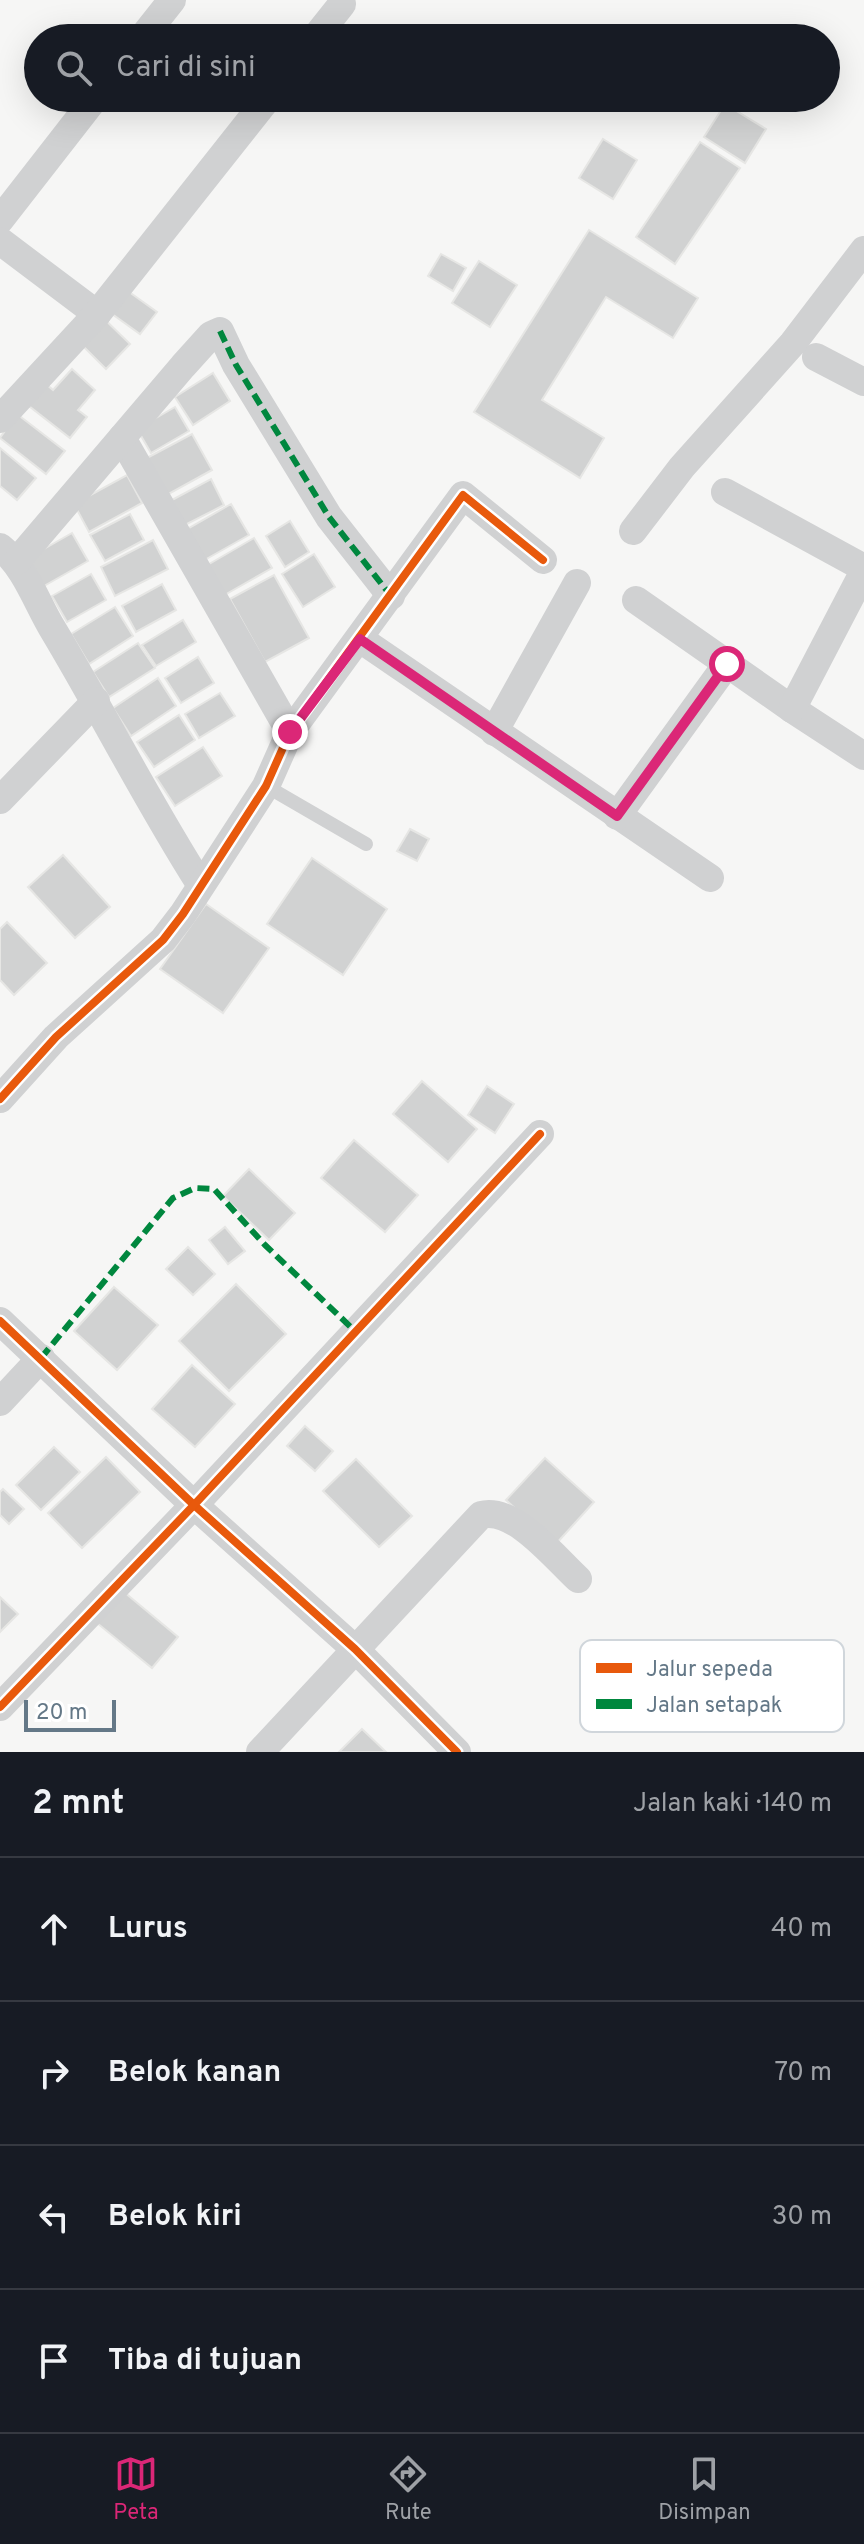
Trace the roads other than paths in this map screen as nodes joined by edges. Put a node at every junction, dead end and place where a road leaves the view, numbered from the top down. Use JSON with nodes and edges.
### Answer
{"nodes":[{"id":1,"x":172,"y":0,"type":"edge"},
{"id":2,"x":342,"y":4,"type":"dead end"},
{"id":3,"x":153,"y":24,"type":"edge"},
{"id":4,"x":326,"y":24,"type":"edge"},
{"id":5,"x":84,"y":112,"type":"edge"},
{"id":6,"x":257,"y":112,"type":"edge"},
{"id":7,"x":0,"y":220,"type":"edge"},
{"id":8,"x":0,"y":241,"type":"edge"},
{"id":9,"x":864,"y":250,"type":"edge"},
{"id":10,"x":97,"y":314,"type":"junction"},
{"id":11,"x":816,"y":357,"type":"dead end"},
{"id":12,"x":864,"y":382,"type":"edge"},
{"id":13,"x":0,"y":419,"type":"edge"},
{"id":14,"x":122,"y":438,"type":"junction"},
{"id":15,"x":725,"y":492,"type":"dead end"},
{"id":16,"x":633,"y":531,"type":"dead end"},
{"id":17,"x":9,"y":554,"type":"edge"},
{"id":18,"x":543,"y":560,"type":"dead end"},
{"id":19,"x":864,"y":569,"type":"edge"},
{"id":20,"x":577,"y":583,"type":"dead end"},
{"id":21,"x":391,"y":596,"type":"junction"},
{"id":22,"x":636,"y":600,"type":"dead end"},
{"id":23,"x":360,"y":639,"type":"junction"},
{"id":24,"x":727,"y":664,"type":"junction"},
{"id":25,"x":96,"y":701,"type":"junction"},
{"id":26,"x":792,"y":709,"type":"junction"},
{"id":27,"x":290,"y":732,"type":"junction"},
{"id":28,"x":494,"y":732,"type":"junction"},
{"id":29,"x":864,"y":756,"type":"edge"},
{"id":30,"x":266,"y":786,"type":"junction"},
{"id":31,"x":0,"y":800,"type":"edge"},
{"id":32,"x":617,"y":816,"type":"junction"},
{"id":33,"x":366,"y":844,"type":"dead end"},
{"id":34,"x":710,"y":878,"type":"dead end"},
{"id":35,"x":200,"y":884,"type":"junction"},
{"id":36,"x":0,"y":1099,"type":"edge"},
{"id":37,"x":540,"y":1134,"type":"dead end"},
{"id":38,"x":0,"y":1321,"type":"edge"},
{"id":39,"x":41,"y":1358,"type":"junction"},
{"id":40,"x":0,"y":1402,"type":"edge"},
{"id":41,"x":194,"y":1505,"type":"junction"},
{"id":42,"x":578,"y":1579,"type":"dead end"},
{"id":43,"x":355,"y":1649,"type":"junction"},
{"id":44,"x":0,"y":1707,"type":"edge"},
{"id":45,"x":260,"y":1752,"type":"edge"},
{"id":46,"x":457,"y":1752,"type":"edge"}],
"edges":[{"from":1,"to":3,"type":"street"},
{"from":2,"to":4,"type":"street"},
{"from":5,"to":7,"type":"street"},
{"from":6,"to":10,"type":"street"},
{"from":8,"to":10,"type":"street"},
{"from":9,"to":16,"type":"street"},
{"from":10,"to":13,"type":"street"},
{"from":11,"to":12,"type":"street"},
{"from":14,"to":17,"type":"street"},
{"from":14,"to":21,"type":"street"},
{"from":14,"to":27,"type":"street"},
{"from":15,"to":19,"type":"street"},
{"from":17,"to":25,"type":"street"},
{"from":18,"to":21,"type":"street"},
{"from":19,"to":26,"type":"street"},
{"from":20,"to":28,"type":"street"},
{"from":21,"to":23,"type":"street"},
{"from":22,"to":24,"type":"street"},
{"from":23,"to":27,"type":"street"},
{"from":23,"to":28,"type":"street"},
{"from":24,"to":26,"type":"street"},
{"from":24,"to":32,"type":"street"},
{"from":25,"to":31,"type":"street"},
{"from":25,"to":35,"type":"street"},
{"from":26,"to":29,"type":"street"},
{"from":27,"to":30,"type":"street"},
{"from":28,"to":32,"type":"street"},
{"from":30,"to":33,"type":"lane"},
{"from":30,"to":35,"type":"street"},
{"from":32,"to":34,"type":"street"},
{"from":35,"to":36,"type":"street"},
{"from":37,"to":41,"type":"street"},
{"from":38,"to":39,"type":"street"},
{"from":39,"to":40,"type":"street"},
{"from":39,"to":41,"type":"street"},
{"from":41,"to":43,"type":"street"},
{"from":41,"to":44,"type":"street"},
{"from":42,"to":43,"type":"street"},
{"from":43,"to":45,"type":"street"},
{"from":43,"to":46,"type":"street"}]}
